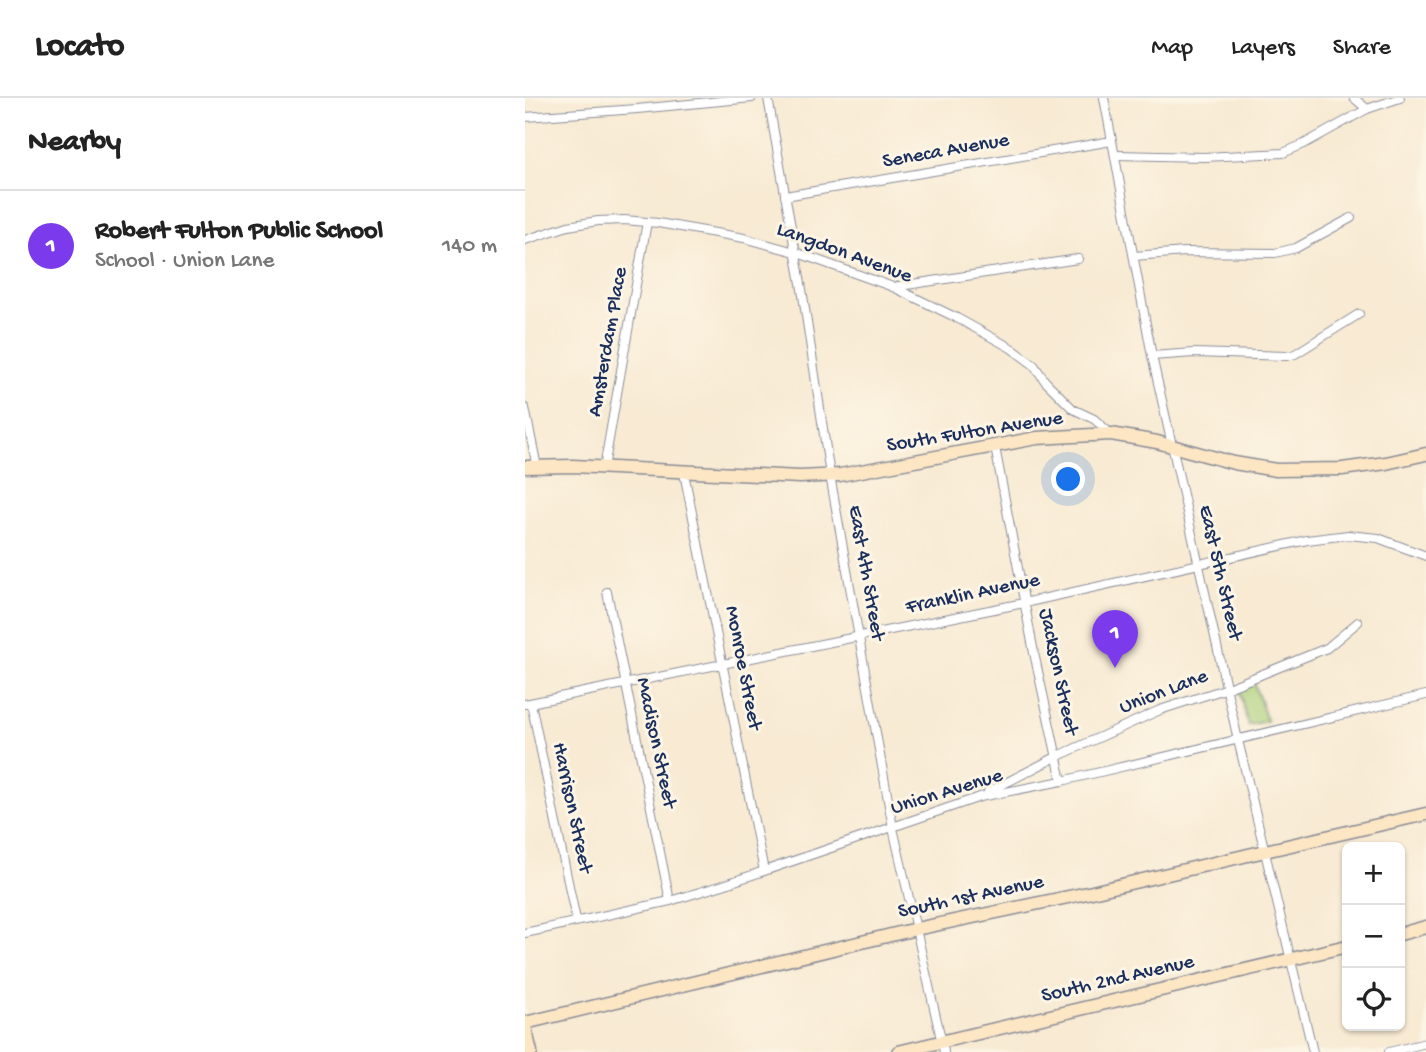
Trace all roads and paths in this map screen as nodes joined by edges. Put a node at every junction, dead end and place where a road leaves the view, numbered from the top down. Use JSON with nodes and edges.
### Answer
{"nodes":[{"id":1,"x":752,"y":98,"type":"edge"},
{"id":2,"x":768,"y":98,"type":"edge"},
{"id":3,"x":1104,"y":98,"type":"edge"},
{"id":4,"x":1354,"y":98,"type":"edge"},
{"id":5,"x":1400,"y":98,"type":"edge"},
{"id":6,"x":1367,"y":109,"type":"junction"},
{"id":7,"x":525,"y":117,"type":"edge"},
{"id":8,"x":1112,"y":141,"type":"junction"},
{"id":9,"x":1115,"y":155,"type":"junction"},
{"id":10,"x":785,"y":196,"type":"junction"},
{"id":11,"x":1351,"y":218,"type":"dead end"},
{"id":12,"x":647,"y":222,"type":"junction"},
{"id":13,"x":525,"y":240,"type":"edge"},
{"id":14,"x":795,"y":252,"type":"junction"},
{"id":15,"x":1134,"y":256,"type":"junction"},
{"id":16,"x":1078,"y":259,"type":"dead end"},
{"id":17,"x":893,"y":287,"type":"junction"},
{"id":18,"x":1359,"y":314,"type":"dead end"},
{"id":19,"x":1152,"y":356,"type":"junction"},
{"id":20,"x":525,"y":408,"type":"edge"},
{"id":21,"x":1111,"y":434,"type":"junction"},
{"id":22,"x":1172,"y":446,"type":"junction"},
{"id":23,"x":995,"y":447,"type":"junction"},
{"id":24,"x":1426,"y":454,"type":"edge"},
{"id":25,"x":531,"y":467,"type":"edge"},
{"id":26,"x":604,"y":468,"type":"junction"},
{"id":27,"x":684,"y":473,"type":"junction"},
{"id":28,"x":830,"y":475,"type":"junction"},
{"id":29,"x":1426,"y":556,"type":"edge"},
{"id":30,"x":1198,"y":564,"type":"junction"},
{"id":31,"x":607,"y":592,"type":"dead end"},
{"id":32,"x":1024,"y":603,"type":"junction"},
{"id":33,"x":1358,"y":622,"type":"dead end"},
{"id":34,"x":858,"y":636,"type":"junction"},
{"id":35,"x":724,"y":663,"type":"junction"},
{"id":36,"x":625,"y":683,"type":"junction"},
{"id":37,"x":1228,"y":688,"type":"junction"},
{"id":38,"x":1426,"y":695,"type":"edge"},
{"id":39,"x":528,"y":703,"type":"edge"},
{"id":40,"x":1238,"y":740,"type":"junction"},
{"id":41,"x":1056,"y":757,"type":"junction"},
{"id":42,"x":1062,"y":781,"type":"junction"},
{"id":43,"x":979,"y":797,"type":"junction"},
{"id":44,"x":1426,"y":814,"type":"edge"},
{"id":45,"x":893,"y":828,"type":"junction"},
{"id":46,"x":1265,"y":850,"type":"junction"},
{"id":47,"x":764,"y":871,"type":"junction"},
{"id":48,"x":670,"y":901,"type":"junction"},
{"id":49,"x":576,"y":920,"type":"junction"},
{"id":50,"x":1426,"y":927,"type":"edge"},
{"id":51,"x":916,"y":929,"type":"junction"},
{"id":52,"x":525,"y":933,"type":"edge"},
{"id":53,"x":1405,"y":933,"type":"edge"},
{"id":54,"x":1342,"y":947,"type":"edge"},
{"id":55,"x":1291,"y":959,"type":"junction"},
{"id":56,"x":525,"y":1025,"type":"edge"},
{"id":57,"x":1426,"y":1043,"type":"edge"},
{"id":58,"x":943,"y":1047,"type":"edge"},
{"id":59,"x":531,"y":1052,"type":"edge"},
{"id":60,"x":898,"y":1052,"type":"edge"},
{"id":61,"x":1313,"y":1052,"type":"edge"},
{"id":62,"x":1389,"y":1052,"type":"edge"}],
"edges":[{"from":1,"to":7,"type":"street"},
{"from":2,"to":10,"type":"street","name":"East 4th Street"},
{"from":3,"to":8,"type":"street","name":"East 5th Street"},
{"from":4,"to":6,"type":"street"},
{"from":5,"to":6,"type":"street"},
{"from":6,"to":9,"type":"street"},
{"from":8,"to":9,"type":"street","name":"East 5th Street"},
{"from":8,"to":10,"type":"street","name":"Seneca Avenue"},
{"from":9,"to":15,"type":"street","name":"East 5th Street"},
{"from":10,"to":14,"type":"street","name":"East 4th Street"},
{"from":11,"to":15,"type":"street"},
{"from":12,"to":13,"type":"street","name":"Langdon Avenue"},
{"from":12,"to":14,"type":"street","name":"Langdon Avenue"},
{"from":12,"to":26,"type":"street","name":"Amsterdam Place"},
{"from":14,"to":17,"type":"street","name":"Langdon Avenue"},
{"from":14,"to":28,"type":"street","name":"East 4th Street"},
{"from":15,"to":19,"type":"street","name":"East 5th Street"},
{"from":16,"to":17,"type":"street"},
{"from":17,"to":21,"type":"street","name":"Langdon Avenue"},
{"from":18,"to":19,"type":"street"},
{"from":19,"to":22,"type":"street","name":"East 5th Street"},
{"from":20,"to":25,"type":"street"},
{"from":21,"to":22,"type":"street","name":"South Fulton Avenue"},
{"from":21,"to":23,"type":"street","name":"South Fulton Avenue"},
{"from":22,"to":24,"type":"street","name":"South Fulton Avenue"},
{"from":22,"to":30,"type":"street","name":"East 5th Street"},
{"from":23,"to":28,"type":"street","name":"South Fulton Avenue"},
{"from":23,"to":32,"type":"street","name":"Jackson Street"},
{"from":25,"to":26,"type":"street","name":"South Fulton Avenue"},
{"from":26,"to":27,"type":"street","name":"South Fulton Avenue"},
{"from":27,"to":28,"type":"street","name":"South Fulton Avenue"},
{"from":27,"to":35,"type":"street","name":"Monroe Street"},
{"from":28,"to":34,"type":"street","name":"East 4th Street"},
{"from":29,"to":30,"type":"street","name":"Franklin Avenue"},
{"from":30,"to":32,"type":"street","name":"Franklin Avenue"},
{"from":30,"to":37,"type":"street","name":"East 5th Street"},
{"from":31,"to":36,"type":"street","name":"Madison Street"},
{"from":32,"to":34,"type":"street","name":"Franklin Avenue"},
{"from":32,"to":41,"type":"street","name":"Jackson Street"},
{"from":33,"to":37,"type":"street","name":"Union Lane"},
{"from":34,"to":35,"type":"street","name":"Franklin Avenue"},
{"from":34,"to":45,"type":"street","name":"East 4th Street"},
{"from":35,"to":36,"type":"street","name":"Franklin Avenue"},
{"from":35,"to":47,"type":"street","name":"Monroe Street"},
{"from":36,"to":39,"type":"street","name":"Franklin Avenue"},
{"from":36,"to":48,"type":"street","name":"Madison Street"},
{"from":37,"to":40,"type":"street","name":"East 5th Street"},
{"from":37,"to":41,"type":"street","name":"Union Lane"},
{"from":38,"to":40,"type":"street","name":"Union Avenue"},
{"from":39,"to":49,"type":"street","name":"Harrison Street"},
{"from":40,"to":42,"type":"street","name":"Union Avenue"},
{"from":40,"to":46,"type":"street","name":"East 5th Street"},
{"from":41,"to":42,"type":"street","name":"Jackson Street"},
{"from":41,"to":43,"type":"street","name":"Union Lane"},
{"from":42,"to":43,"type":"street","name":"Union Avenue"},
{"from":43,"to":45,"type":"street","name":"Union Avenue"},
{"from":44,"to":46,"type":"street","name":"South 1st Avenue"},
{"from":45,"to":47,"type":"street","name":"Union Avenue"},
{"from":45,"to":51,"type":"street","name":"East 4th Street"},
{"from":46,"to":51,"type":"street","name":"South 1st Avenue"},
{"from":46,"to":55,"type":"street","name":"East 5th Street"},
{"from":47,"to":48,"type":"street","name":"Union Avenue"},
{"from":48,"to":49,"type":"street","name":"Union Avenue"},
{"from":49,"to":52,"type":"street","name":"Union Avenue"},
{"from":50,"to":53,"type":"street"},
{"from":51,"to":56,"type":"street","name":"South 1st Avenue"},
{"from":51,"to":58,"type":"street","name":"East 4th Street"},
{"from":54,"to":55,"type":"street","name":"South 2nd Avenue"},
{"from":55,"to":58,"type":"street","name":"South 2nd Avenue"},
{"from":55,"to":61,"type":"street","name":"East 5th Street"},
{"from":56,"to":59,"type":"street"},
{"from":57,"to":62,"type":"street"},
{"from":58,"to":60,"type":"street","name":"South 2nd Avenue"}]}
